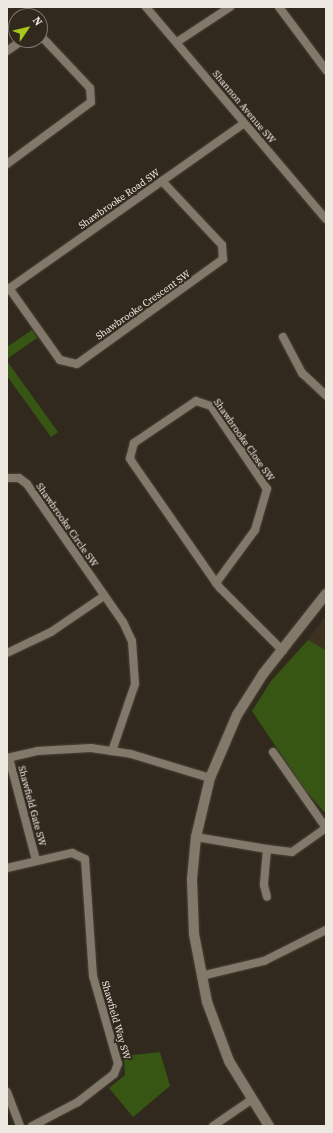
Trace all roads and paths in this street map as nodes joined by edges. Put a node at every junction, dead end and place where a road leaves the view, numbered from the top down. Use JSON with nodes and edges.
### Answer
{"nodes":[{"id":1,"x":146,"y":7,"type":"edge"},
{"id":2,"x":230,"y":7,"type":"edge"},
{"id":3,"x":279,"y":7,"type":"edge"},
{"id":4,"x":177,"y":42,"type":"junction"},
{"id":5,"x":48,"y":43,"type":"edge"},
{"id":6,"x":326,"y":70,"type":"edge"},
{"id":7,"x":243,"y":124,"type":"junction"},
{"id":8,"x":7,"y":164,"type":"edge"},
{"id":9,"x":162,"y":181,"type":"junction"},
{"id":10,"x":326,"y":219,"type":"edge"},
{"id":11,"x":8,"y":289,"type":"edge"},
{"id":12,"x":282,"y":337,"type":"dead end"},
{"id":13,"x":326,"y":395,"type":"edge"},
{"id":14,"x":7,"y":478,"type":"edge"},
{"id":15,"x":216,"y":583,"type":"junction"},
{"id":16,"x":326,"y":594,"type":"edge"},
{"id":17,"x":104,"y":596,"type":"junction"},
{"id":18,"x":283,"y":651,"type":"junction"},
{"id":19,"x":7,"y":653,"type":"edge"},
{"id":20,"x":112,"y":751,"type":"junction"},
{"id":21,"x":273,"y":752,"type":"dead end"},
{"id":22,"x":8,"y":758,"type":"edge"},
{"id":23,"x":210,"y":778,"type":"junction"},
{"id":24,"x":326,"y":828,"type":"edge"},
{"id":25,"x":196,"y":837,"type":"junction"},
{"id":26,"x":267,"y":849,"type":"junction"},
{"id":27,"x":36,"y":860,"type":"junction"},
{"id":28,"x":7,"y":868,"type":"edge"},
{"id":29,"x":267,"y":897,"type":"dead end"},
{"id":30,"x":326,"y":930,"type":"edge"},
{"id":31,"x":201,"y":976,"type":"junction"},
{"id":32,"x":7,"y":1092,"type":"edge"},
{"id":33,"x":251,"y":1100,"type":"junction"},
{"id":34,"x":20,"y":1126,"type":"edge"},
{"id":35,"x":32,"y":1126,"type":"edge"},
{"id":36,"x":213,"y":1126,"type":"edge"},
{"id":37,"x":269,"y":1126,"type":"edge"}],
"edges":[{"from":1,"to":4,"type":"street","name":"Shannon Avenue SW"},
{"from":2,"to":4,"type":"street"},
{"from":3,"to":6,"type":"street"},
{"from":4,"to":7,"type":"street","name":"Shannon Avenue SW"},
{"from":5,"to":8,"type":"street"},
{"from":7,"to":9,"type":"street","name":"Shawbrooke Road SW"},
{"from":7,"to":10,"type":"street","name":"Shannon Avenue SW"},
{"from":9,"to":11,"type":"street","name":"Shawbrooke Road SW"},
{"from":9,"to":11,"type":"street","name":"Shawbrooke Crescent SW"},
{"from":12,"to":13,"type":"street"},
{"from":14,"to":17,"type":"street","name":"Shawbrooke Circle SW"},
{"from":15,"to":15,"type":"street","name":"Shawbrooke Close SW"},
{"from":15,"to":18,"type":"street","name":"Shawbrooke Close SW"},
{"from":16,"to":18,"type":"street"},
{"from":17,"to":19,"type":"street"},
{"from":17,"to":20,"type":"street","name":"Shawbrooke Circle SW"},
{"from":18,"to":23,"type":"street"},
{"from":20,"to":22,"type":"street"},
{"from":20,"to":23,"type":"street"},
{"from":21,"to":24,"type":"street"},
{"from":22,"to":27,"type":"street","name":"Shawfield Gate SW"},
{"from":23,"to":25,"type":"street"},
{"from":24,"to":26,"type":"street"},
{"from":25,"to":26,"type":"street"},
{"from":25,"to":31,"type":"street"},
{"from":26,"to":29,"type":"street"},
{"from":27,"to":28,"type":"street","name":"Shawfield Way SW"},
{"from":27,"to":35,"type":"street","name":"Shawfield Way SW"},
{"from":30,"to":31,"type":"street"},
{"from":31,"to":33,"type":"street"},
{"from":32,"to":34,"type":"street"},
{"from":33,"to":36,"type":"street"},
{"from":33,"to":37,"type":"street"}]}
